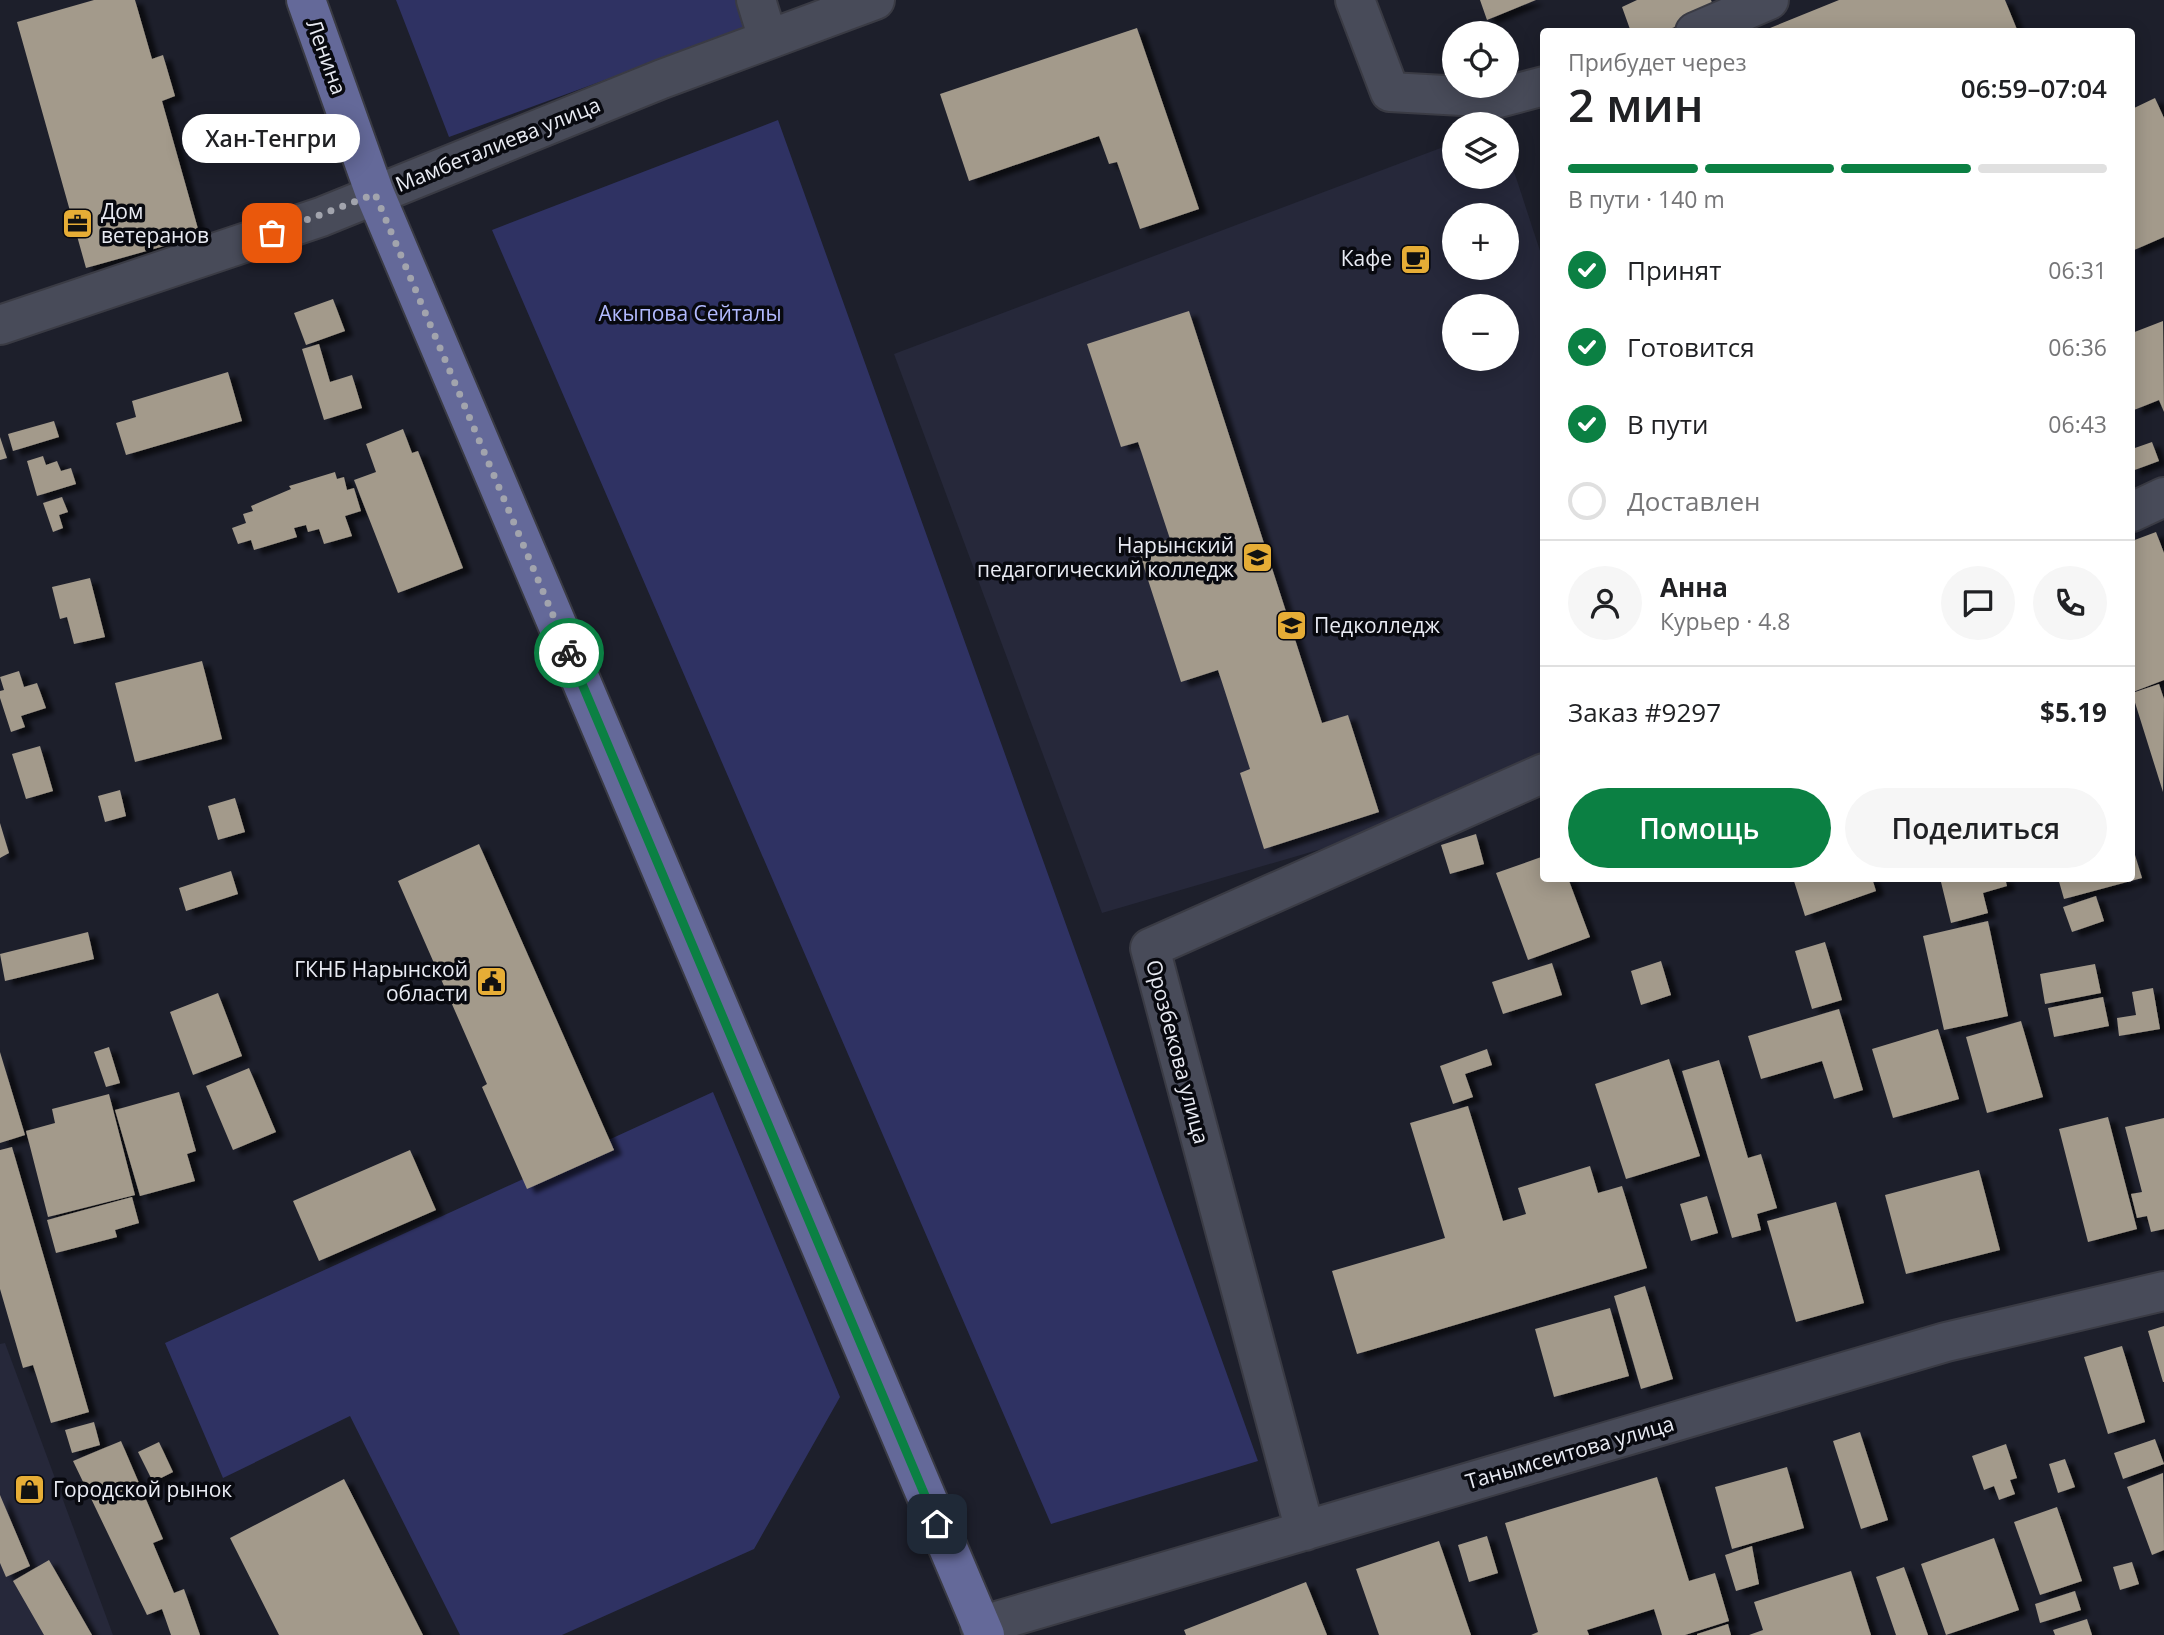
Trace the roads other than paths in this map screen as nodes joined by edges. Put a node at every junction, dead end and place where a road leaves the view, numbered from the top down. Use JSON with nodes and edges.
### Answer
{"nodes":[{"id":1,"x":306,"y":0,"type":"edge"},
{"id":2,"x":756,"y":0,"type":"edge"},
{"id":3,"x":875,"y":0,"type":"edge"},
{"id":4,"x":1354,"y":0,"type":"edge"},
{"id":5,"x":1769,"y":0,"type":"edge"},
{"id":6,"x":1704,"y":28,"type":"edge"},
{"id":7,"x":768,"y":39,"type":"junction"},
{"id":8,"x":1540,"y":87,"type":"edge"},
{"id":9,"x":375,"y":194,"type":"junction"},
{"id":10,"x":0,"y":325,"type":"edge"},
{"id":11,"x":2164,"y":497,"type":"edge"},
{"id":12,"x":2135,"y":511,"type":"edge"},
{"id":13,"x":1540,"y":775,"type":"edge"},
{"id":14,"x":2164,"y":1291,"type":"edge"},
{"id":15,"x":1305,"y":1531,"type":"junction"},
{"id":16,"x":982,"y":1630,"type":"edge"}],
"edges":[{"from":1,"to":9,"type":"main road","name":"Ленина"},
{"from":2,"to":7,"type":"street"},
{"from":3,"to":7,"type":"street","name":"Мамбеталиева улица"},
{"from":4,"to":8,"type":"street"},
{"from":5,"to":6,"type":"street"},
{"from":7,"to":9,"type":"street","name":"Мамбеталиева улица"},
{"from":9,"to":10,"type":"street","name":"Мамбеталиева улица"},
{"from":9,"to":16,"type":"main road","name":"Ленина"},
{"from":11,"to":12,"type":"street"},
{"from":13,"to":15,"type":"street","name":"Орозбекова улица"},
{"from":14,"to":15,"type":"street","name":"Танымсеитова улица"},
{"from":15,"to":16,"type":"street","name":"Танымсеитова улица"}]}
